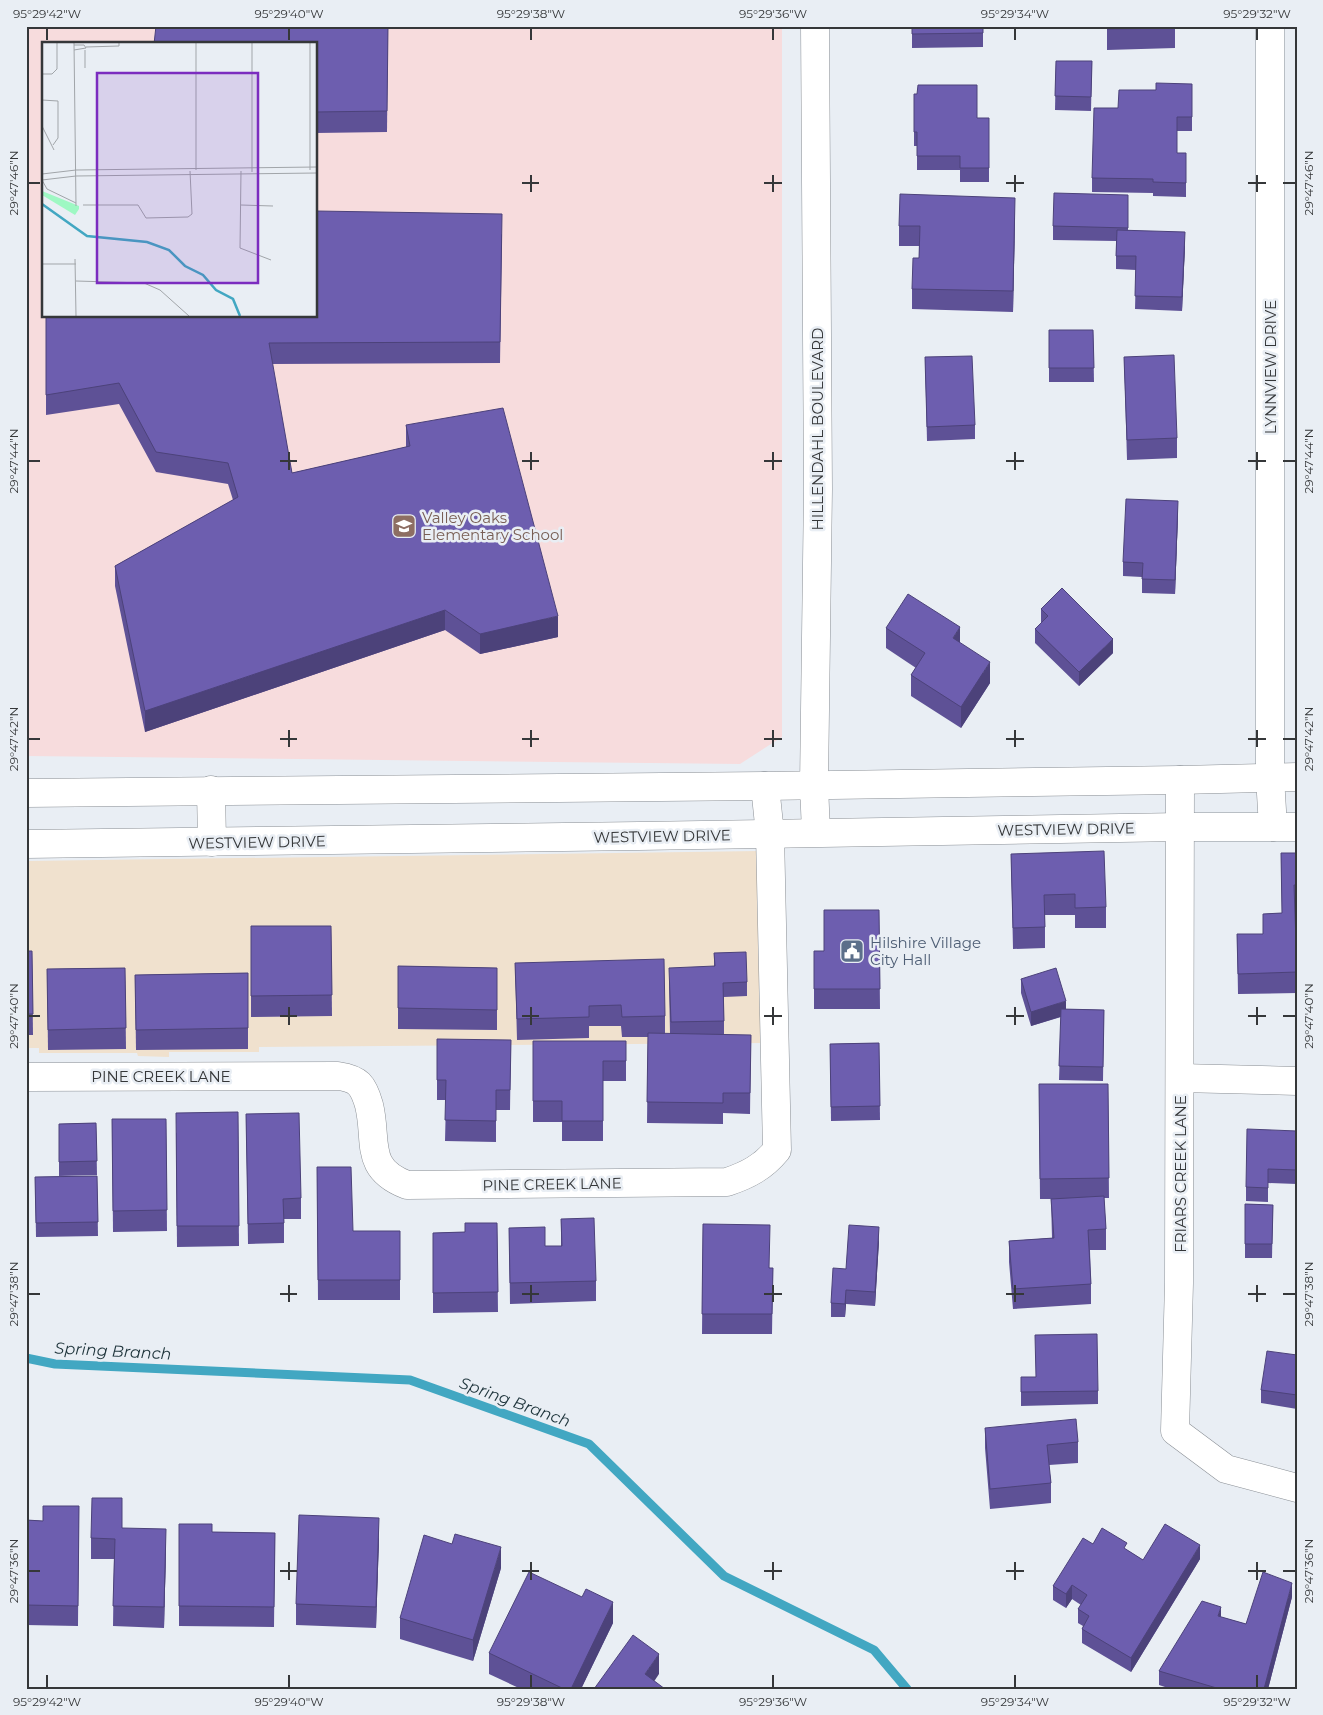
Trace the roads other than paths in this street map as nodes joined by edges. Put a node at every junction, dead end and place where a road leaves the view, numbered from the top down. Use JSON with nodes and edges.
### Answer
{"nodes":[{"id":1,"x":815,"y":26,"type":"edge"},
{"id":2,"x":1270,"y":26,"type":"edge"},
{"id":3,"x":1284,"y":777,"type":"edge"},
{"id":4,"x":1180,"y":780,"type":"junction"},
{"id":5,"x":814,"y":785,"type":"junction"},
{"id":6,"x":765,"y":786,"type":"junction"},
{"id":7,"x":211,"y":790,"type":"junction"},
{"id":8,"x":26,"y":793,"type":"edge"},
{"id":9,"x":1180,"y":827,"type":"junction"},
{"id":10,"x":1285,"y":827,"type":"edge"},
{"id":11,"x":816,"y":832,"type":"junction"},
{"id":12,"x":770,"y":834,"type":"junction"},
{"id":13,"x":212,"y":842,"type":"junction"},
{"id":14,"x":26,"y":844,"type":"edge"},
{"id":15,"x":26,"y":1077,"type":"edge"},
{"id":16,"x":1180,"y":1078,"type":"junction"},
{"id":17,"x":1297,"y":1081,"type":"edge"},
{"id":18,"x":1297,"y":1488,"type":"edge"}],
"edges":[{"from":1,"to":5,"type":"street","name":"HILLENDAHL BOULEVARD"},
{"from":2,"to":3,"type":"street","name":"LYNNVIEW DRIVE"},
{"from":3,"to":4,"type":"street"},
{"from":3,"to":10,"type":"street","name":"LYNNVIEW DRIVE"},
{"from":4,"to":5,"type":"street"},
{"from":4,"to":9,"type":"street","name":"FRIARS CREEK LANE"},
{"from":5,"to":6,"type":"street"},
{"from":5,"to":11,"type":"street","name":"HILLENDAHL BOULEVARD"},
{"from":6,"to":7,"type":"street"},
{"from":6,"to":12,"type":"street","name":"PINE CREEK LANE"},
{"from":7,"to":8,"type":"street"},
{"from":7,"to":13,"type":"street"},
{"from":9,"to":10,"type":"street","name":"WESTVIEW DRIVE"},
{"from":9,"to":11,"type":"street","name":"WESTVIEW DRIVE"},
{"from":9,"to":16,"type":"street","name":"FRIARS CREEK LANE"},
{"from":11,"to":12,"type":"street","name":"WESTVIEW DRIVE"},
{"from":12,"to":13,"type":"street","name":"WESTVIEW DRIVE"},
{"from":12,"to":15,"type":"street","name":"PINE CREEK LANE"},
{"from":13,"to":14,"type":"street","name":"WESTVIEW DRIVE"},
{"from":16,"to":17,"type":"street"},
{"from":16,"to":18,"type":"street","name":"FRIARS CREEK LANE"}]}
